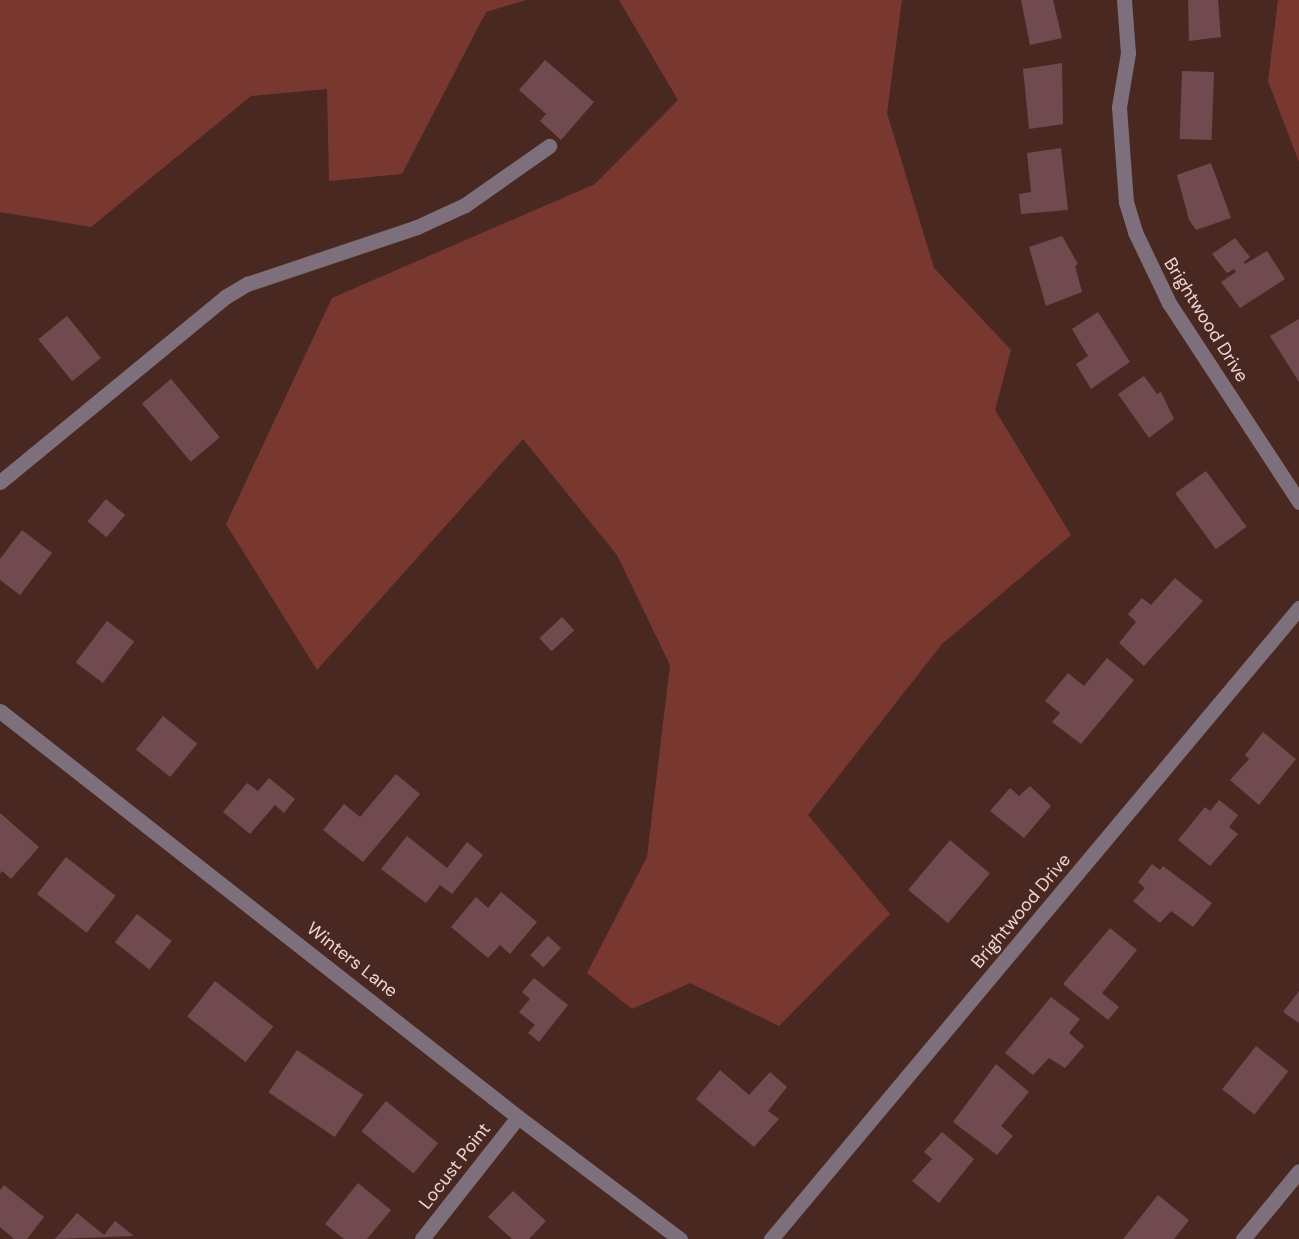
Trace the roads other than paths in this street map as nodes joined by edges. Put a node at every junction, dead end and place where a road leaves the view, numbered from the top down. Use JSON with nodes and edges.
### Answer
{"nodes":[{"id":1,"x":1124,"y":0,"type":"edge"},
{"id":2,"x":549,"y":146,"type":"dead end"},
{"id":3,"x":0,"y":482,"type":"edge"},
{"id":4,"x":1299,"y":502,"type":"edge"},
{"id":5,"x":1299,"y":608,"type":"edge"},
{"id":6,"x":0,"y":711,"type":"edge"},
{"id":7,"x":518,"y":1117,"type":"junction"},
{"id":8,"x":1299,"y":1171,"type":"edge"},
{"id":9,"x":422,"y":1239,"type":"edge"},
{"id":10,"x":680,"y":1239,"type":"edge"},
{"id":11,"x":771,"y":1239,"type":"edge"},
{"id":12,"x":1244,"y":1239,"type":"edge"}],
"edges":[{"from":1,"to":4,"type":"street","name":"Brightwood Drive"},
{"from":2,"to":3,"type":"street"},
{"from":5,"to":11,"type":"street","name":"Brightwood Drive"},
{"from":6,"to":7,"type":"street","name":"Winters Lane"},
{"from":7,"to":9,"type":"street","name":"Locust Point"},
{"from":7,"to":10,"type":"street","name":"Winters Lane"},
{"from":8,"to":12,"type":"street"}]}
